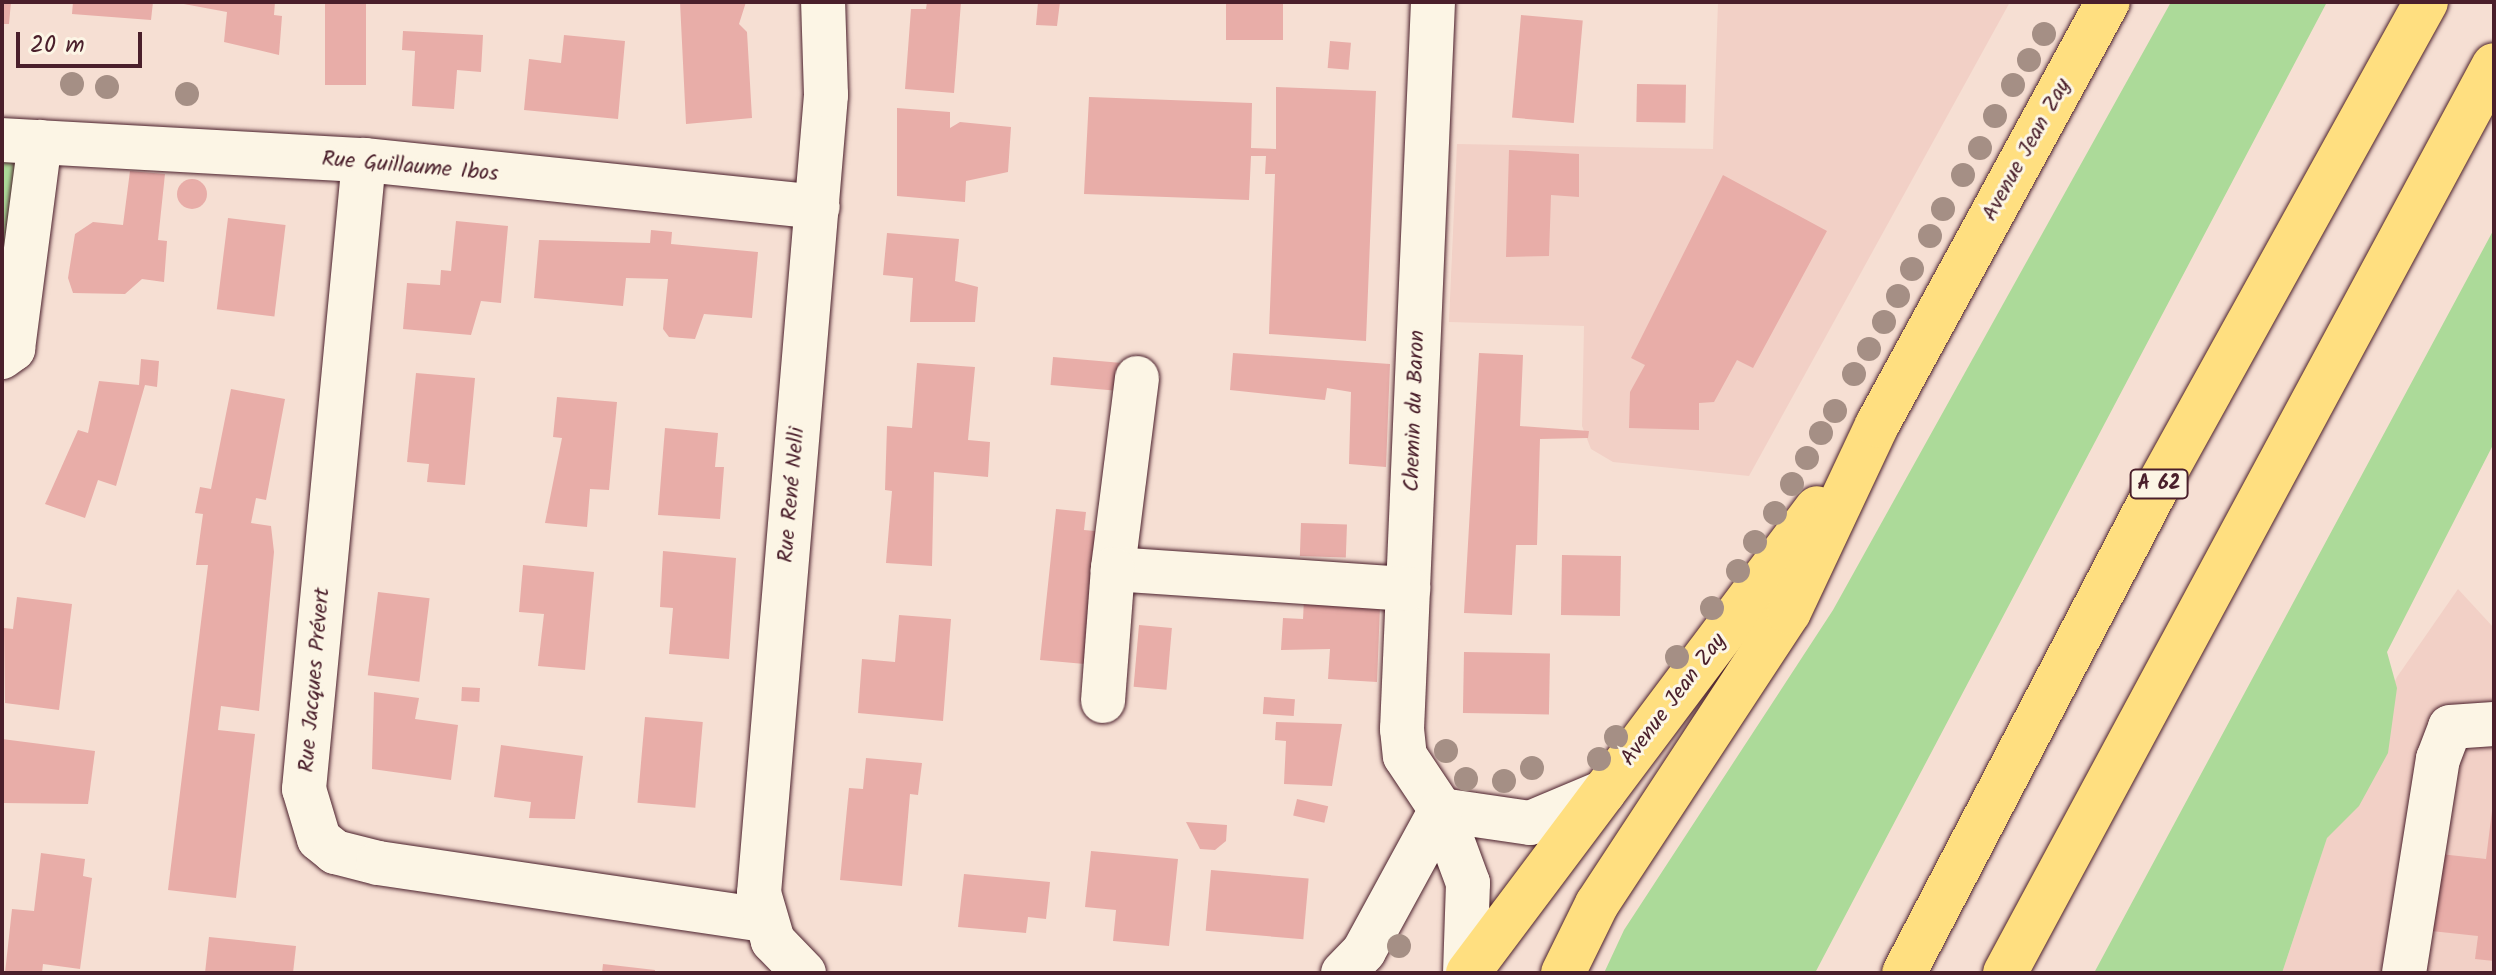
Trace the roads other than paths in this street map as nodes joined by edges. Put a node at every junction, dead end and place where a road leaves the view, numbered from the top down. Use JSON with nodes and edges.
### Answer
{"nodes":[{"id":1,"x":823,"y":2,"type":"edge"},
{"id":2,"x":1433,"y":2,"type":"edge"},
{"id":3,"x":2108,"y":2,"type":"edge"},
{"id":4,"x":2426,"y":2,"type":"edge"},
{"id":5,"x":2494,"y":65,"type":"edge"},
{"id":6,"x":21,"y":141,"type":"edge"},
{"id":7,"x":364,"y":160,"type":"junction"},
{"id":8,"x":818,"y":207,"type":"junction"},
{"id":9,"x":2,"y":357,"type":"edge"},
{"id":10,"x":1137,"y":378,"type":"dead end"},
{"id":11,"x":1877,"y":425,"type":"junction"},
{"id":12,"x":1113,"y":569,"type":"junction"},
{"id":13,"x":1408,"y":589,"type":"junction"},
{"id":14,"x":1103,"y":701,"type":"dead end"},
{"id":15,"x":2494,"y":724,"type":"edge"},
{"id":16,"x":1604,"y":792,"type":"junction"},
{"id":17,"x":1441,"y":810,"type":"junction"},
{"id":18,"x":1597,"y":904,"type":"junction"},
{"id":19,"x":766,"y":920,"type":"junction"},
{"id":20,"x":804,"y":973,"type":"edge"},
{"id":21,"x":1343,"y":973,"type":"edge"},
{"id":22,"x":1466,"y":973,"type":"edge"},
{"id":23,"x":1529,"y":973,"type":"edge"},
{"id":24,"x":1563,"y":973,"type":"edge"},
{"id":25,"x":1904,"y":973,"type":"edge"},
{"id":26,"x":2005,"y":973,"type":"edge"},
{"id":27,"x":2404,"y":973,"type":"edge"}],
"edges":[{"from":1,"to":8,"type":"street","name":"Rue René Nelli"},
{"from":2,"to":13,"type":"street","name":"Chemin du Baron"},
{"from":3,"to":11,"type":"main road","name":"Avenue Jean Zay"},
{"from":4,"to":25,"type":"main road","number":"A 62"},
{"from":5,"to":26,"type":"main road"},
{"from":6,"to":7,"type":"street","name":"Rue Guillaume Ibos"},
{"from":6,"to":9,"type":"street"},
{"from":7,"to":8,"type":"street","name":"Rue Guillaume Ibos"},
{"from":7,"to":19,"type":"street","name":"Rue Jacques Prévert"},
{"from":8,"to":19,"type":"street","name":"Rue René Nelli"},
{"from":10,"to":12,"type":"street"},
{"from":11,"to":16,"type":"main road","name":"Avenue Jean Zay"},
{"from":11,"to":18,"type":"main road","name":"Avenue Jean Zay"},
{"from":12,"to":13,"type":"street"},
{"from":12,"to":14,"type":"street"},
{"from":13,"to":17,"type":"street","name":"Chemin du Baron"},
{"from":15,"to":27,"type":"street"},
{"from":16,"to":17,"type":"street"},
{"from":16,"to":22,"type":"main road","name":"Avenue Jean Zay"},
{"from":17,"to":21,"type":"street"},
{"from":17,"to":22,"type":"street","name":"Chemin du Baron"},
{"from":18,"to":23,"type":"main road","name":"Avenue Jean Zay"},
{"from":18,"to":24,"type":"main road","name":"Avenue Jean Zay"},
{"from":19,"to":20,"type":"street","name":"Rue René Nelli"}]}
